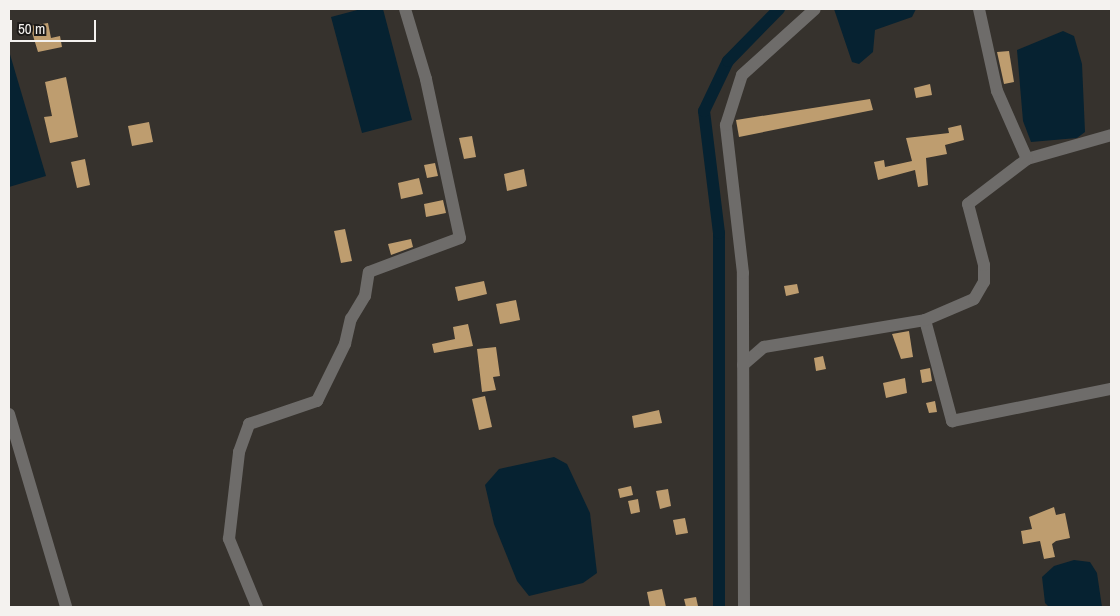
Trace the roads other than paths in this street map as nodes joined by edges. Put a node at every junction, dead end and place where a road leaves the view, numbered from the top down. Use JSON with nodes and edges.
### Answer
{"nodes":[{"id":1,"x":405,"y":9,"type":"edge"},
{"id":2,"x":815,"y":9,"type":"edge"},
{"id":3,"x":979,"y":9,"type":"edge"},
{"id":4,"x":1111,"y":135,"type":"edge"},
{"id":5,"x":1027,"y":159,"type":"junction"},
{"id":6,"x":925,"y":320,"type":"junction"},
{"id":7,"x":743,"y":365,"type":"junction"},
{"id":8,"x":1111,"y":388,"type":"edge"},
{"id":9,"x":9,"y":414,"type":"edge"},
{"id":10,"x":15,"y":443,"type":"junction"},
{"id":11,"x":9,"y":457,"type":"edge"},
{"id":12,"x":66,"y":607,"type":"edge"},
{"id":13,"x":257,"y":607,"type":"edge"},
{"id":14,"x":744,"y":607,"type":"edge"}],
"edges":[{"from":1,"to":13,"type":"street"},
{"from":2,"to":7,"type":"street"},
{"from":3,"to":5,"type":"street"},
{"from":4,"to":5,"type":"street"},
{"from":5,"to":6,"type":"street"},
{"from":6,"to":7,"type":"street"},
{"from":6,"to":8,"type":"street"},
{"from":7,"to":14,"type":"street"},
{"from":9,"to":10,"type":"street"},
{"from":10,"to":11,"type":"street"},
{"from":10,"to":12,"type":"street"}]}
